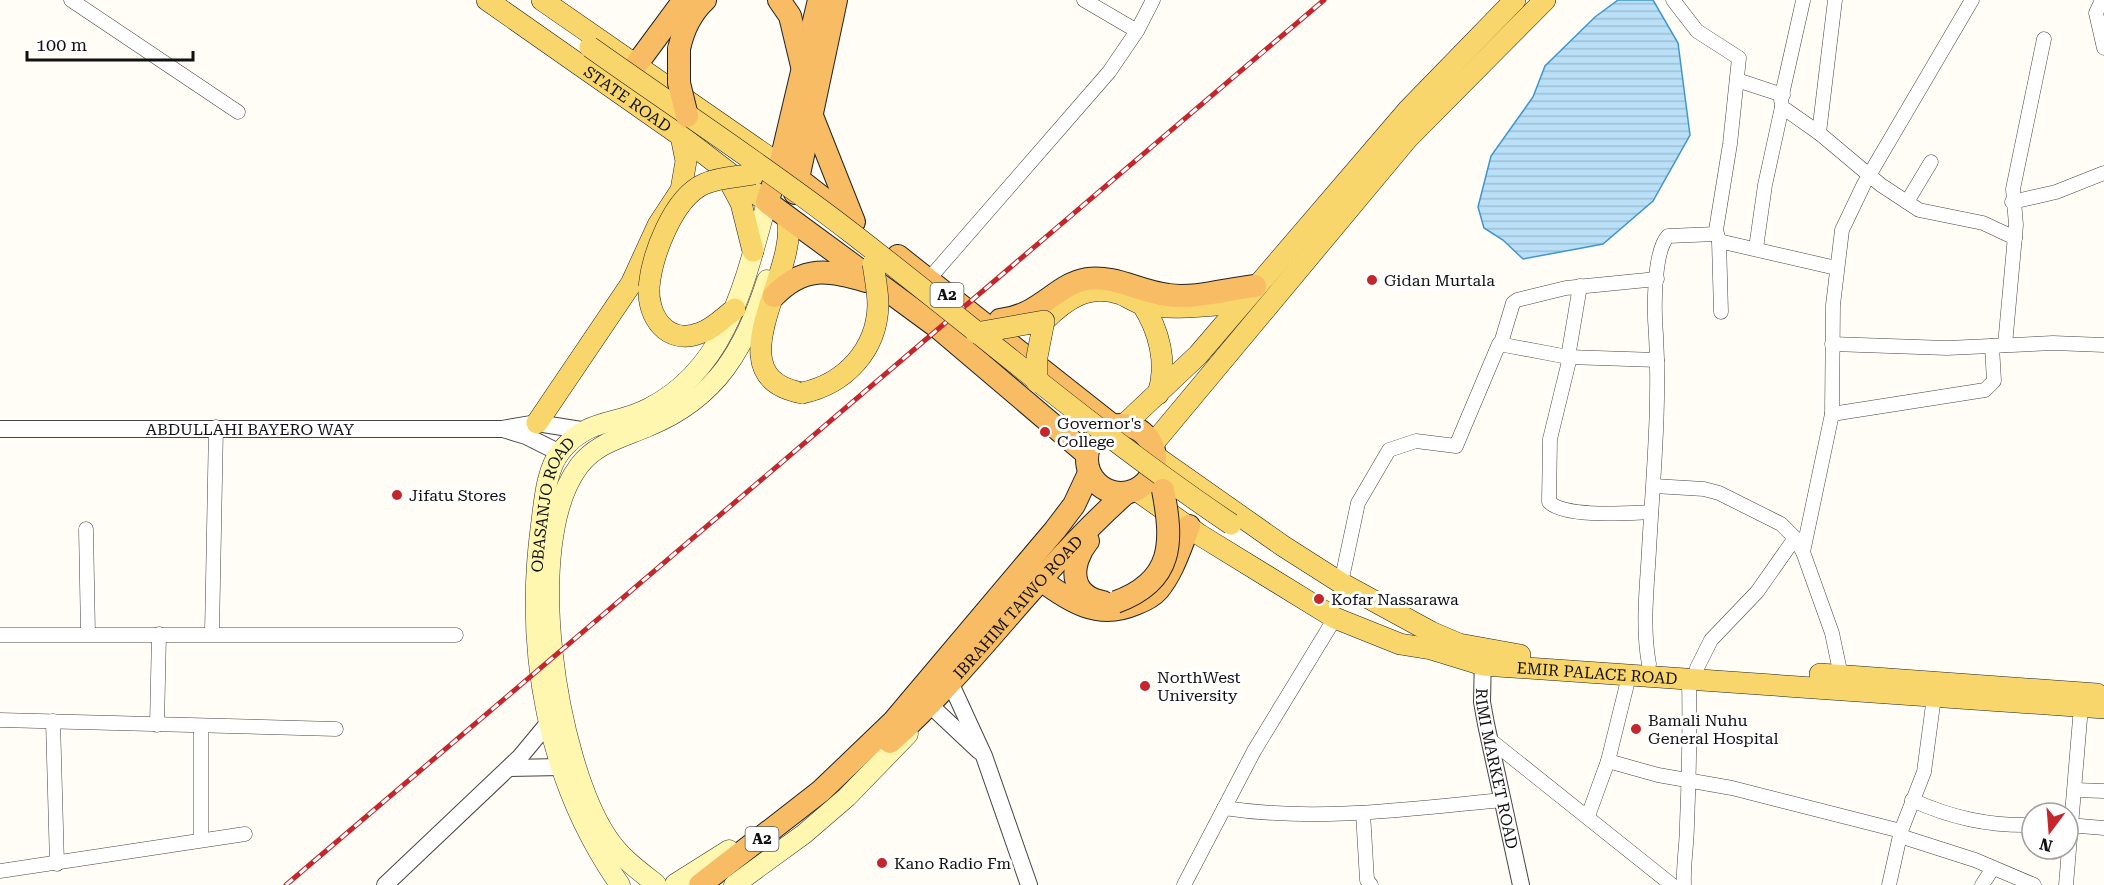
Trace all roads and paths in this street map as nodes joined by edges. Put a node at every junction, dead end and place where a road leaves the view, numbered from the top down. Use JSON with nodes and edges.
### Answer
{"nodes":[{"id":1,"x":71,"y":0,"type":"edge"},
{"id":2,"x":487,"y":0,"type":"edge"},
{"id":3,"x":505,"y":0,"type":"edge"},
{"id":4,"x":525,"y":0,"type":"edge"},
{"id":5,"x":542,"y":0,"type":"edge"},
{"id":6,"x":684,"y":0,"type":"edge"},
{"id":7,"x":705,"y":0,"type":"edge"},
{"id":8,"x":779,"y":0,"type":"edge"},
{"id":9,"x":819,"y":0,"type":"edge"},
{"id":10,"x":836,"y":0,"type":"edge"},
{"id":11,"x":1084,"y":0,"type":"edge"},
{"id":12,"x":1153,"y":0,"type":"edge"},
{"id":13,"x":1515,"y":0,"type":"edge"},
{"id":14,"x":1545,"y":0,"type":"edge"},
{"id":15,"x":1673,"y":0,"type":"edge"},
{"id":16,"x":1835,"y":0,"type":"edge"},
{"id":17,"x":1972,"y":0,"type":"edge"},
{"id":18,"x":2102,"y":0,"type":"edge"},
{"id":19,"x":1803,"y":1,"type":"edge"},
{"id":20,"x":1137,"y":31,"type":"junction"},
{"id":21,"x":2044,"y":39,"type":"dead end"},
{"id":22,"x":2104,"y":48,"type":"edge"},
{"id":23,"x":587,"y":51,"type":"junction"},
{"id":24,"x":636,"y":65,"type":"junction"},
{"id":25,"x":804,"y":72,"type":"junction"},
{"id":26,"x":1737,"y":80,"type":"junction"},
{"id":27,"x":1782,"y":101,"type":"junction"},
{"id":28,"x":238,"y":112,"type":"dead end"},
{"id":29,"x":812,"y":116,"type":"junction"},
{"id":30,"x":684,"y":126,"type":"junction"},
{"id":31,"x":1819,"y":133,"type":"junction"},
{"id":32,"x":1931,"y":162,"type":"dead end"},
{"id":33,"x":715,"y":163,"type":"junction"},
{"id":34,"x":780,"y":165,"type":"junction"},
{"id":35,"x":2104,"y":173,"type":"edge"},
{"id":36,"x":754,"y":174,"type":"junction"},
{"id":37,"x":1871,"y":176,"type":"junction"},
{"id":38,"x":799,"y":179,"type":"junction"},
{"id":39,"x":767,"y":202,"type":"junction"},
{"id":40,"x":1907,"y":202,"type":"junction"},
{"id":41,"x":2012,"y":202,"type":"junction"},
{"id":42,"x":787,"y":217,"type":"junction"},
{"id":43,"x":855,"y":223,"type":"junction"},
{"id":44,"x":1718,"y":237,"type":"junction"},
{"id":45,"x":2015,"y":238,"type":"junction"},
{"id":46,"x":1756,"y":248,"type":"junction"},
{"id":47,"x":753,"y":251,"type":"junction"},
{"id":48,"x":873,"y":264,"type":"junction"},
{"id":49,"x":1836,"y":268,"type":"junction"},
{"id":50,"x":1657,"y":279,"type":"junction"},
{"id":51,"x":928,"y":280,"type":"junction"},
{"id":52,"x":882,"y":286,"type":"junction"},
{"id":53,"x":1255,"y":286,"type":"junction"},
{"id":54,"x":1580,"y":286,"type":"junction"},
{"id":55,"x":774,"y":296,"type":"junction"},
{"id":56,"x":1240,"y":303,"type":"junction"},
{"id":57,"x":1142,"y":304,"type":"junction"},
{"id":58,"x":735,"y":309,"type":"junction"},
{"id":59,"x":1721,"y":312,"type":"dead end"},
{"id":60,"x":1044,"y":321,"type":"junction"},
{"id":61,"x":976,"y":326,"type":"junction"},
{"id":62,"x":1502,"y":343,"type":"junction"},
{"id":63,"x":1832,"y":344,"type":"junction"},
{"id":64,"x":2104,"y":345,"type":"edge"},
{"id":65,"x":1999,"y":346,"type":"junction"},
{"id":66,"x":1569,"y":357,"type":"junction"},
{"id":67,"x":1657,"y":360,"type":"junction"},
{"id":68,"x":1037,"y":382,"type":"junction"},
{"id":69,"x":1158,"y":394,"type":"junction"},
{"id":70,"x":1832,"y":414,"type":"junction"},
{"id":71,"x":537,"y":423,"type":"junction"},
{"id":72,"x":1119,"y":426,"type":"junction"},
{"id":73,"x":216,"y":427,"type":"junction"},
{"id":74,"x":0,"y":429,"type":"edge"},
{"id":75,"x":502,"y":429,"type":"junction"},
{"id":76,"x":581,"y":430,"type":"junction"},
{"id":77,"x":1153,"y":450,"type":"junction"},
{"id":78,"x":560,"y":453,"type":"junction"},
{"id":79,"x":1088,"y":463,"type":"junction"},
{"id":80,"x":1654,"y":486,"type":"junction"},
{"id":81,"x":1163,"y":490,"type":"junction"},
{"id":82,"x":1125,"y":496,"type":"junction"},
{"id":83,"x":1651,"y":512,"type":"junction"},
{"id":84,"x":1188,"y":526,"type":"junction"},
{"id":85,"x":86,"y":529,"type":"dead end"},
{"id":86,"x":1228,"y":529,"type":"junction"},
{"id":87,"x":1795,"y":538,"type":"junction"},
{"id":88,"x":1803,"y":552,"type":"junction"},
{"id":89,"x":1041,"y":580,"type":"junction"},
{"id":90,"x":1341,"y":583,"type":"junction"},
{"id":91,"x":1335,"y":618,"type":"junction"},
{"id":92,"x":212,"y":633,"type":"junction"},
{"id":93,"x":88,"y":634,"type":"junction"},
{"id":94,"x":159,"y":634,"type":"junction"},
{"id":95,"x":456,"y":634,"type":"dead end"},
{"id":96,"x":0,"y":635,"type":"edge"},
{"id":97,"x":1431,"y":641,"type":"junction"},
{"id":98,"x":544,"y":643,"type":"junction"},
{"id":99,"x":1483,"y":658,"type":"junction"},
{"id":100,"x":1649,"y":664,"type":"junction"},
{"id":101,"x":1693,"y":674,"type":"junction"},
{"id":102,"x":1629,"y":676,"type":"junction"},
{"id":103,"x":1841,"y":676,"type":"junction"},
{"id":104,"x":950,"y":682,"type":"junction"},
{"id":105,"x":2104,"y":694,"type":"edge"},
{"id":106,"x":1934,"y":697,"type":"junction"},
{"id":107,"x":929,"y":704,"type":"junction"},
{"id":108,"x":2081,"y":707,"type":"junction"},
{"id":109,"x":2104,"y":708,"type":"edge"},
{"id":110,"x":0,"y":720,"type":"edge"},
{"id":111,"x":903,"y":720,"type":"junction"},
{"id":112,"x":53,"y":721,"type":"junction"},
{"id":113,"x":549,"y":722,"type":"junction"},
{"id":114,"x":157,"y":725,"type":"junction"},
{"id":115,"x":201,"y":726,"type":"junction"},
{"id":116,"x":336,"y":729,"type":"dead end"},
{"id":117,"x":1489,"y":739,"type":"junction"},
{"id":118,"x":984,"y":756,"type":"junction"},
{"id":119,"x":1608,"y":761,"type":"junction"},
{"id":120,"x":561,"y":767,"type":"junction"},
{"id":121,"x":509,"y":768,"type":"junction"},
{"id":122,"x":1689,"y":782,"type":"junction"},
{"id":123,"x":2075,"y":790,"type":"junction"},
{"id":124,"x":2104,"y":791,"type":"edge"},
{"id":125,"x":825,"y":795,"type":"junction"},
{"id":126,"x":1502,"y":800,"type":"junction"},
{"id":127,"x":1912,"y":800,"type":"junction"},
{"id":128,"x":2073,"y":801,"type":"edge"},
{"id":129,"x":1224,"y":808,"type":"junction"},
{"id":130,"x":1363,"y":813,"type":"junction"},
{"id":131,"x":1588,"y":816,"type":"junction"},
{"id":132,"x":2020,"y":825,"type":"edge"},
{"id":133,"x":2080,"y":826,"type":"edge"},
{"id":134,"x":2104,"y":828,"type":"edge"},
{"id":135,"x":1901,"y":833,"type":"junction"},
{"id":136,"x":245,"y":834,"type":"dead end"},
{"id":137,"x":201,"y":840,"type":"junction"},
{"id":138,"x":2068,"y":861,"type":"edge"},
{"id":139,"x":57,"y":864,"type":"junction"},
{"id":140,"x":1993,"y":868,"type":"junction"},
{"id":141,"x":0,"y":871,"type":"edge"},
{"id":142,"x":666,"y":884,"type":"edge"},
{"id":143,"x":385,"y":885,"type":"edge"},
{"id":144,"x":620,"y":885,"type":"edge"},
{"id":145,"x":700,"y":885,"type":"edge"},
{"id":146,"x":718,"y":885,"type":"edge"},
{"id":147,"x":734,"y":885,"type":"edge"},
{"id":148,"x":1029,"y":885,"type":"edge"},
{"id":149,"x":1184,"y":885,"type":"edge"},
{"id":150,"x":1371,"y":885,"type":"edge"},
{"id":151,"x":1521,"y":885,"type":"edge"},
{"id":152,"x":1672,"y":885,"type":"edge"},
{"id":153,"x":1684,"y":885,"type":"edge"},
{"id":154,"x":1889,"y":885,"type":"edge"},
{"id":155,"x":1982,"y":885,"type":"edge"},
{"id":156,"x":2034,"y":885,"type":"edge"},
{"id":157,"x":2066,"y":885,"type":"edge"}],
"edges":[{"from":1,"to":28,"type":"street"},
{"from":2,"to":30,"type":"main road","name":"STATE ROAD"},
{"from":3,"to":23,"type":"main road"},
{"from":4,"to":23,"type":"main road"},
{"from":5,"to":24,"type":"main road","name":"STATE ROAD"},
{"from":6,"to":24,"type":"highway"},
{"from":7,"to":30,"type":"highway","bridge":true},
{"from":8,"to":25,"type":"highway"},
{"from":9,"to":25,"type":"highway"},
{"from":10,"to":29,"type":"highway"},
{"from":11,"to":20,"type":"street"},
{"from":12,"to":20,"type":"street"},
{"from":13,"to":53,"type":"main road"},
{"from":14,"to":77,"type":"main road"},
{"from":15,"to":26,"type":"street"},
{"from":16,"to":31,"type":"street"},
{"from":17,"to":37,"type":"street"},
{"from":18,"to":22,"type":"street"},
{"from":19,"to":27,"type":"street"},
{"from":20,"to":51,"type":"street"},
{"from":21,"to":41,"type":"street"},
{"from":23,"to":30,"type":"main road","bridge":true},
{"from":23,"to":36,"type":"main road"},
{"from":24,"to":34,"type":"main road","name":"STATE ROAD"},
{"from":25,"to":34,"type":"highway"},
{"from":26,"to":27,"type":"street"},
{"from":26,"to":44,"type":"street"},
{"from":27,"to":31,"type":"street"},
{"from":27,"to":46,"type":"street"},
{"from":29,"to":38,"type":"highway"},
{"from":29,"to":43,"type":"highway"},
{"from":30,"to":33,"type":"main road","name":"STATE ROAD"},
{"from":30,"to":61,"type":"main road","bridge":true},
{"from":30,"to":71,"type":"main road"},
{"from":31,"to":37,"type":"street"},
{"from":32,"to":40,"type":"street"},
{"from":33,"to":39,"type":"main road","name":"STATE ROAD"},
{"from":33,"to":47,"type":"main road"},
{"from":34,"to":38,"type":"highway","number":"A2"},
{"from":34,"to":39,"type":"highway"},
{"from":35,"to":41,"type":"street"},
{"from":36,"to":48,"type":"main road"},
{"from":36,"to":58,"type":"main road","bridge":true},
{"from":37,"to":40,"type":"street"},
{"from":37,"to":49,"type":"street"},
{"from":38,"to":42,"type":"highway"},
{"from":38,"to":43,"type":"highway","number":"A2"},
{"from":39,"to":42,"type":"highway","number":"A2"},
{"from":39,"to":47,"type":"main road","name":"OBASANJO ROAD"},
{"from":40,"to":45,"type":"street"},
{"from":41,"to":45,"type":"street"},
{"from":42,"to":52,"type":"highway","number":"A2"},
{"from":42,"to":55,"type":"main road"},
{"from":42,"to":98,"type":"main road","name":"OBASANJO ROAD"},
{"from":43,"to":51,"type":"highway","number":"A2"},
{"from":44,"to":46,"type":"street"},
{"from":44,"to":50,"type":"street"},
{"from":44,"to":59,"type":"street"},
{"from":45,"to":65,"type":"street"},
{"from":46,"to":49,"type":"street"},
{"from":47,"to":58,"type":"main road","name":"OBASANJO ROAD"},
{"from":48,"to":55,"type":"main road","bridge":true},
{"from":48,"to":81,"type":"main road"},
{"from":49,"to":63,"type":"street"},
{"from":50,"to":54,"type":"street"},
{"from":50,"to":67,"type":"street"},
{"from":51,"to":61,"type":"highway","number":"A2"},
{"from":52,"to":55,"type":"highway"},
{"from":52,"to":79,"type":"highway","number":"A2"},
{"from":53,"to":56,"type":"main road"},
{"from":53,"to":61,"type":"highway"},
{"from":54,"to":62,"type":"street"},
{"from":54,"to":66,"type":"street"},
{"from":56,"to":57,"type":"main road"},
{"from":56,"to":69,"type":"main road"},
{"from":57,"to":60,"type":"main road"},
{"from":57,"to":69,"type":"main road"},
{"from":58,"to":76,"type":"main road","name":"OBASANJO ROAD"},
{"from":60,"to":61,"type":"main road","bridge":true},
{"from":60,"to":68,"type":"main road","bridge":true},
{"from":61,"to":68,"type":"main road","bridge":true},
{"from":61,"to":72,"type":"highway","number":"A2"},
{"from":62,"to":66,"type":"street"},
{"from":62,"to":90,"type":"street"},
{"from":63,"to":65,"type":"street"},
{"from":63,"to":70,"type":"street"},
{"from":64,"to":65,"type":"street"},
{"from":65,"to":70,"type":"street"},
{"from":66,"to":67,"type":"street"},
{"from":66,"to":83,"type":"street"},
{"from":67,"to":80,"type":"street"},
{"from":68,"to":86,"type":"main road","bridge":true},
{"from":69,"to":72,"type":"main road"},
{"from":70,"to":88,"type":"street"},
{"from":71,"to":75,"type":"street"},
{"from":71,"to":76,"type":"street"},
{"from":72,"to":77,"type":"highway","number":"A2"},
{"from":72,"to":79,"type":"highway","number":"A2"},
{"from":73,"to":74,"type":"street","name":"ABDULLAHI BAYERO WAY"},
{"from":73,"to":75,"type":"street","name":"ABDULLAHI BAYERO WAY"},
{"from":73,"to":92,"type":"street"},
{"from":75,"to":78,"type":"street"},
{"from":76,"to":78,"type":"main road","name":"OBASANJO ROAD"},
{"from":77,"to":82,"type":"highway","number":"A2"},
{"from":77,"to":90,"type":"main road","name":"EMIR PALACE ROAD"},
{"from":78,"to":98,"type":"main road","name":"OBASANJO ROAD"},
{"from":79,"to":82,"type":"highway","number":"A2"},
{"from":79,"to":111,"type":"highway","name":"IBRAHIM TAIWO ROAD","number":"A2"},
{"from":80,"to":83,"type":"street"},
{"from":80,"to":87,"type":"street"},
{"from":81,"to":82,"type":"highway","bridge":true},
{"from":81,"to":86,"type":"main road"},
{"from":82,"to":84,"type":"main road","name":"EMIR PALACE ROAD"},
{"from":82,"to":89,"type":"highway","name":"IBRAHIM TAIWO ROAD","number":"A2"},
{"from":83,"to":100,"type":"street"},
{"from":84,"to":89,"type":"highway"},
{"from":84,"to":91,"type":"main road","name":"EMIR PALACE ROAD"},
{"from":85,"to":93,"type":"street"},
{"from":86,"to":97,"type":"main road"},
{"from":87,"to":88,"type":"street"},
{"from":87,"to":101,"type":"street"},
{"from":88,"to":103,"type":"street"},
{"from":89,"to":104,"type":"highway","name":"IBRAHIM TAIWO ROAD","number":"A2"},
{"from":90,"to":97,"type":"main road","name":"EMIR PALACE ROAD"},
{"from":91,"to":97,"type":"main road","name":"EMIR PALACE ROAD"},
{"from":91,"to":129,"type":"street"},
{"from":92,"to":94,"type":"street"},
{"from":92,"to":95,"type":"street"},
{"from":93,"to":94,"type":"street"},
{"from":93,"to":96,"type":"street"},
{"from":94,"to":114,"type":"street"},
{"from":97,"to":99,"type":"main road","name":"EMIR PALACE ROAD"},
{"from":98,"to":113,"type":"main road","name":"OBASANJO ROAD"},
{"from":98,"to":142,"type":"main road","name":"OBASANJO ROAD"},
{"from":99,"to":100,"type":"main road","name":"EMIR PALACE ROAD"},
{"from":99,"to":102,"type":"main road","name":"EMIR PALACE ROAD"},
{"from":99,"to":117,"type":"street","name":"RIMI MARKET ROAD"},
{"from":100,"to":101,"type":"main road","name":"EMIR PALACE ROAD"},
{"from":101,"to":102,"type":"main road","name":"EMIR PALACE ROAD"},
{"from":101,"to":103,"type":"main road","name":"EMIR PALACE ROAD"},
{"from":101,"to":106,"type":"main road","name":"EMIR PALACE ROAD"},
{"from":101,"to":122,"type":"street"},
{"from":102,"to":119,"type":"street"},
{"from":103,"to":105,"type":"main road","name":"EMIR PALACE ROAD"},
{"from":104,"to":107,"type":"highway","name":"IBRAHIM TAIWO ROAD","number":"A2"},
{"from":104,"to":118,"type":"street"},
{"from":106,"to":108,"type":"main road","name":"EMIR PALACE ROAD"},
{"from":106,"to":127,"type":"street"},
{"from":107,"to":111,"type":"highway","name":"IBRAHIM TAIWO ROAD","number":"A2"},
{"from":107,"to":118,"type":"street"},
{"from":108,"to":109,"type":"main road","name":"EMIR PALACE ROAD"},
{"from":108,"to":123,"type":"street"},
{"from":110,"to":112,"type":"street"},
{"from":111,"to":125,"type":"highway","number":"A2"},
{"from":111,"to":142,"type":"main road","name":"IBRAHIM TAIWO ROAD","number":"A2"},
{"from":111,"to":147,"type":"main road","name":"IBRAHIM TAIWO ROAD","number":"A2"},
{"from":112,"to":114,"type":"street"},
{"from":112,"to":139,"type":"street"},
{"from":113,"to":120,"type":"main road","name":"OBASANJO ROAD"},
{"from":113,"to":121,"type":"street"},
{"from":114,"to":115,"type":"street"},
{"from":115,"to":116,"type":"street"},
{"from":115,"to":137,"type":"street"},
{"from":117,"to":126,"type":"street","name":"RIMI MARKET ROAD"},
{"from":117,"to":131,"type":"street"},
{"from":118,"to":148,"type":"street"},
{"from":119,"to":122,"type":"street"},
{"from":119,"to":131,"type":"street"},
{"from":120,"to":121,"type":"street"},
{"from":120,"to":144,"type":"main road","name":"OBASANJO ROAD"},
{"from":121,"to":143,"type":"street"},
{"from":122,"to":135,"type":"street"},
{"from":122,"to":153,"type":"street"},
{"from":123,"to":124,"type":"street"},
{"from":123,"to":128,"type":"street"},
{"from":125,"to":145,"type":"highway","number":"A2"},
{"from":125,"to":146,"type":"highway","number":"A2"},
{"from":126,"to":130,"type":"street"},
{"from":126,"to":151,"type":"street","name":"RIMI MARKET ROAD"},
{"from":127,"to":132,"type":"street"},
{"from":127,"to":135,"type":"street"},
{"from":129,"to":130,"type":"street"},
{"from":129,"to":149,"type":"street"},
{"from":130,"to":150,"type":"street"},
{"from":131,"to":152,"type":"street"},
{"from":133,"to":134,"type":"street"},
{"from":135,"to":140,"type":"street"},
{"from":135,"to":154,"type":"street"},
{"from":136,"to":137,"type":"street"},
{"from":137,"to":139,"type":"street"},
{"from":138,"to":157,"type":"street"},
{"from":139,"to":141,"type":"street"},
{"from":140,"to":155,"type":"street"},
{"from":140,"to":156,"type":"street"}]}
